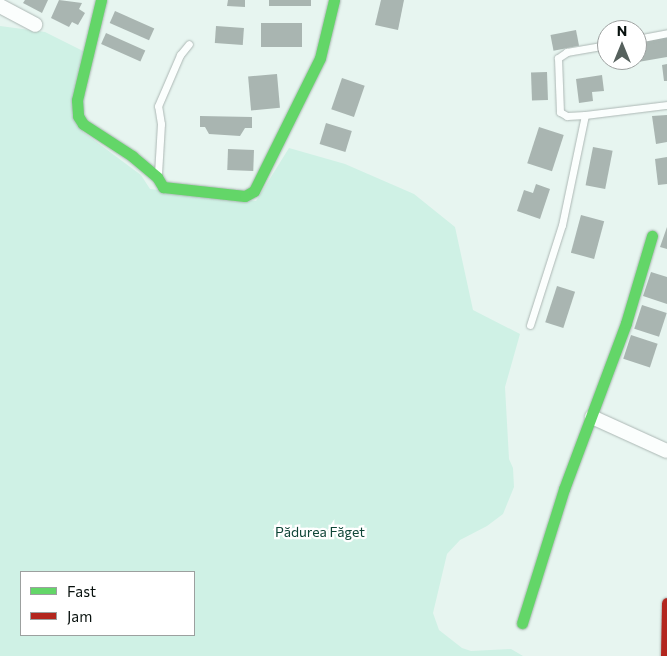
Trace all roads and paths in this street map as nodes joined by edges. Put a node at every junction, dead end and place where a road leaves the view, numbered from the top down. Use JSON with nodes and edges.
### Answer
{"nodes":[{"id":1,"x":102,"y":0,"type":"edge"},
{"id":2,"x":334,"y":0,"type":"edge"},
{"id":3,"x":0,"y":6,"type":"edge"},
{"id":4,"x":35,"y":25,"type":"dead end"},
{"id":5,"x":667,"y":33,"type":"edge"},
{"id":6,"x":647,"y":37,"type":"edge"},
{"id":7,"x":190,"y":44,"type":"dead end"},
{"id":8,"x":597,"y":47,"type":"edge"},
{"id":9,"x":667,"y":105,"type":"edge"},
{"id":10,"x":585,"y":115,"type":"junction"},
{"id":11,"x":157,"y":177,"type":"junction"},
{"id":12,"x":652,"y":236,"type":"dead end"},
{"id":13,"x":530,"y":325,"type":"dead end"},
{"id":14,"x":592,"y":417,"type":"junction"},
{"id":15,"x":667,"y":451,"type":"edge"},
{"id":16,"x":667,"y":603,"type":"edge"},
{"id":17,"x":522,"y":623,"type":"dead end"},
{"id":18,"x":666,"y":656,"type":"edge"}],
"edges":[{"from":1,"to":11,"type":"street"},
{"from":2,"to":11,"type":"street"},
{"from":3,"to":4,"type":"street"},
{"from":5,"to":6,"type":"lane"},
{"from":7,"to":11,"type":"lane"},
{"from":8,"to":10,"type":"lane"},
{"from":9,"to":10,"type":"lane"},
{"from":10,"to":13,"type":"lane"},
{"from":12,"to":14,"type":"street"},
{"from":14,"to":15,"type":"street"},
{"from":14,"to":17,"type":"street"},
{"from":16,"to":18,"type":"street"}]}
